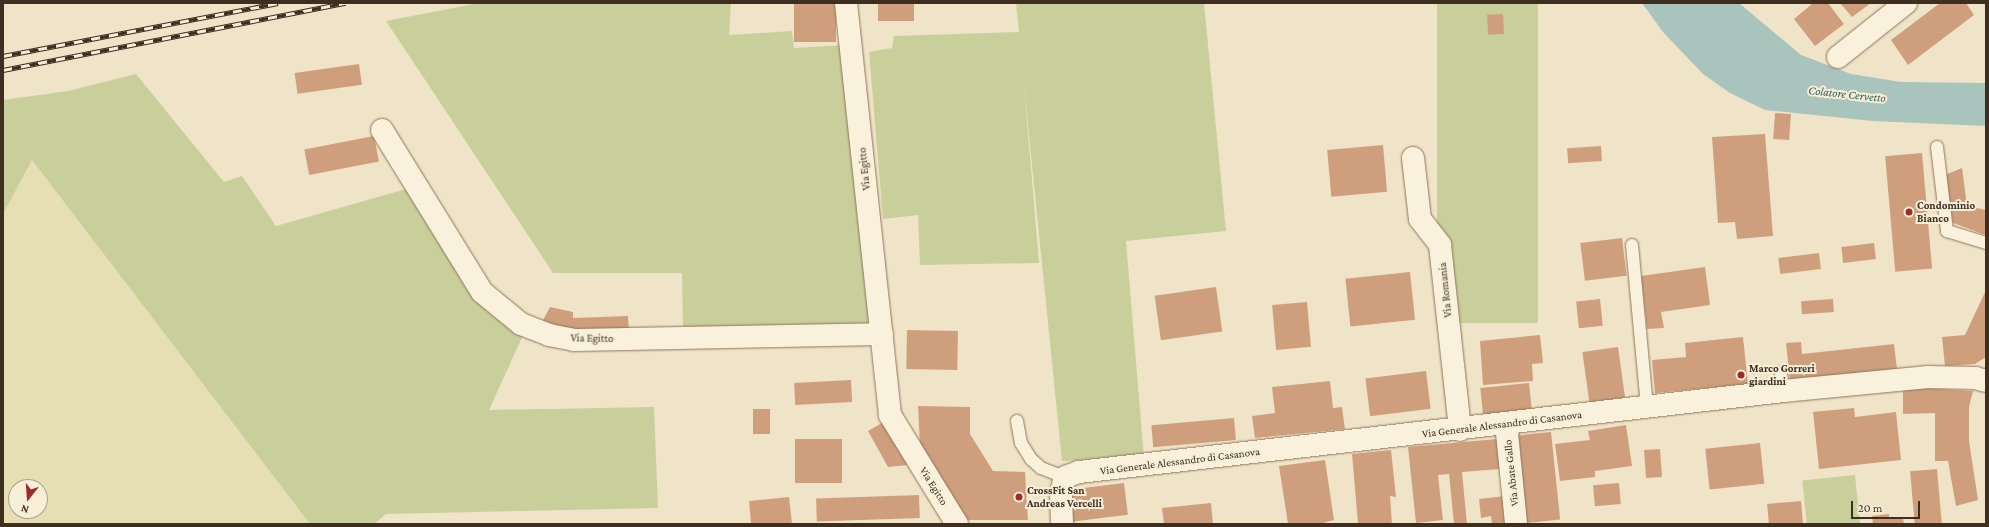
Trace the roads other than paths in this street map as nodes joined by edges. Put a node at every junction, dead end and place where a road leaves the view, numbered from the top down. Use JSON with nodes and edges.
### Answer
{"nodes":[{"id":1,"x":846,"y":3,"type":"edge"},
{"id":2,"x":1906,"y":3,"type":"edge"},
{"id":3,"x":1838,"y":57,"type":"dead end"},
{"id":4,"x":382,"y":130,"type":"dead end"},
{"id":5,"x":1938,"y":147,"type":"dead end"},
{"id":6,"x":1413,"y":158,"type":"dead end"},
{"id":7,"x":1986,"y":243,"type":"edge"},
{"id":8,"x":1632,"y":245,"type":"dead end"},
{"id":9,"x":882,"y":334,"type":"junction"},
{"id":10,"x":1986,"y":382,"type":"edge"},
{"id":11,"x":1647,"y":407,"type":"junction"},
{"id":12,"x":1017,"y":421,"type":"dead end"},
{"id":13,"x":1506,"y":423,"type":"junction"},
{"id":14,"x":1460,"y":430,"type":"junction"},
{"id":15,"x":1065,"y":477,"type":"junction"},
{"id":16,"x":957,"y":524,"type":"edge"},
{"id":17,"x":1062,"y":524,"type":"edge"},
{"id":18,"x":1516,"y":524,"type":"edge"}],
"edges":[{"from":1,"to":9,"type":"street","name":"Via Egitto"},
{"from":2,"to":3,"type":"street"},
{"from":4,"to":9,"type":"street","name":"Via Egitto"},
{"from":5,"to":7,"type":"lane"},
{"from":6,"to":14,"type":"street","name":"Via Romania"},
{"from":8,"to":11,"type":"lane"},
{"from":9,"to":16,"type":"street","name":"Via Egitto"},
{"from":10,"to":11,"type":"street","name":"Via Generale Alessandro di Casanova"},
{"from":11,"to":13,"type":"street","name":"Via Generale Alessandro di Casanova"},
{"from":12,"to":15,"type":"lane"},
{"from":13,"to":14,"type":"street","name":"Via Generale Alessandro di Casanova"},
{"from":13,"to":18,"type":"street","name":"Via Abate Gallo"},
{"from":14,"to":15,"type":"street","name":"Via Generale Alessandro di Casanova"},
{"from":15,"to":17,"type":"street"}]}
